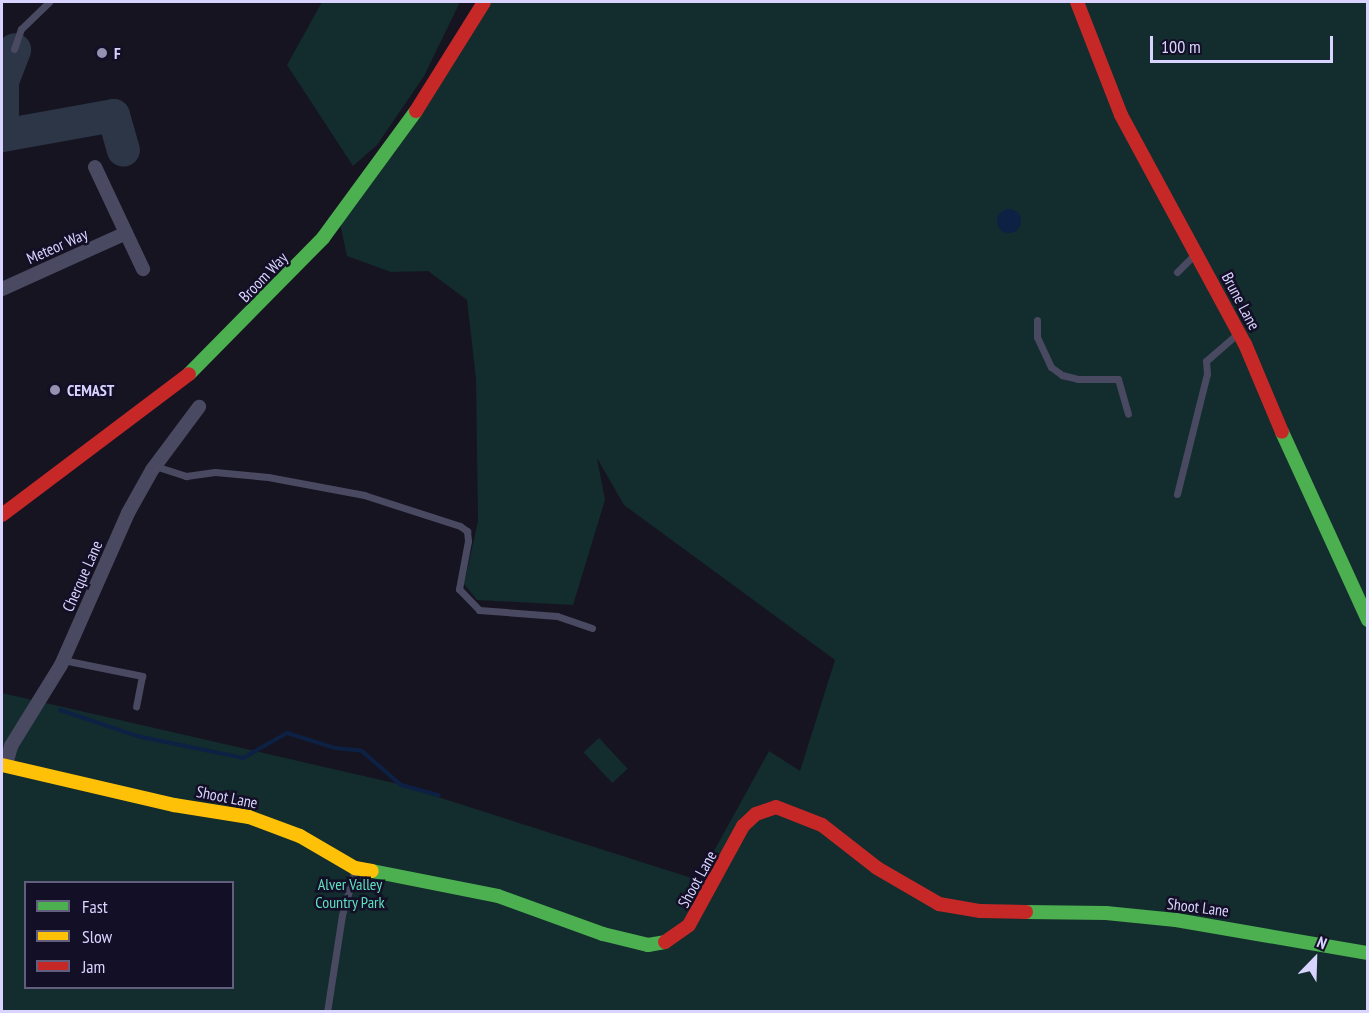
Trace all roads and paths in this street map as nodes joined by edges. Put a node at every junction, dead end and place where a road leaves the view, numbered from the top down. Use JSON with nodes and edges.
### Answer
{"nodes":[{"id":1,"x":49,"y":2,"type":"edge"},
{"id":2,"x":484,"y":2,"type":"edge"},
{"id":3,"x":1077,"y":2,"type":"edge"},
{"id":4,"x":14,"y":49,"type":"dead end"},
{"id":5,"x":95,"y":167,"type":"dead end"},
{"id":6,"x":126,"y":233,"type":"junction"},
{"id":7,"x":1197,"y":252,"type":"junction"},
{"id":8,"x":143,"y":269,"type":"dead end"},
{"id":9,"x":1177,"y":272,"type":"dead end"},
{"id":10,"x":2,"y":289,"type":"edge"},
{"id":11,"x":1036,"y":320,"type":"dead end"},
{"id":12,"x":1239,"y":332,"type":"junction"},
{"id":13,"x":199,"y":407,"type":"dead end"},
{"id":14,"x":1128,"y":414,"type":"dead end"},
{"id":15,"x":155,"y":466,"type":"junction"},
{"id":16,"x":1177,"y":495,"type":"dead end"},
{"id":17,"x":23,"y":501,"type":"junction"},
{"id":18,"x":2,"y":515,"type":"edge"},
{"id":19,"x":2,"y":526,"type":"edge"},
{"id":20,"x":1368,"y":620,"type":"edge"},
{"id":21,"x":592,"y":628,"type":"dead end"},
{"id":22,"x":63,"y":660,"type":"junction"},
{"id":23,"x":136,"y":706,"type":"dead end"},
{"id":24,"x":4,"y":765,"type":"edge"},
{"id":25,"x":355,"y":868,"type":"junction"},
{"id":26,"x":1368,"y":953,"type":"edge"},
{"id":27,"x":327,"y":1011,"type":"edge"}],
"edges":[{"from":1,"to":4,"type":"lane"},
{"from":2,"to":17,"type":"street","name":"Broom Way"},
{"from":3,"to":7,"type":"street","name":"Brune Lane"},
{"from":5,"to":6,"type":"street"},
{"from":6,"to":8,"type":"street"},
{"from":6,"to":10,"type":"street","name":"Meteor Way"},
{"from":7,"to":9,"type":"lane"},
{"from":7,"to":12,"type":"street","name":"Brune Lane"},
{"from":11,"to":14,"type":"lane"},
{"from":12,"to":16,"type":"lane"},
{"from":12,"to":20,"type":"street","name":"Brune Lane"},
{"from":13,"to":15,"type":"street","name":"Cherque Lane"},
{"from":15,"to":21,"type":"lane"},
{"from":15,"to":22,"type":"street","name":"Cherque Lane"},
{"from":17,"to":18,"type":"street","name":"Broom Way"},
{"from":17,"to":19,"type":"street"},
{"from":22,"to":23,"type":"lane"},
{"from":22,"to":24,"type":"street","name":"Cherque Lane"},
{"from":24,"to":25,"type":"street","name":"Shoot Lane"},
{"from":25,"to":26,"type":"street","name":"Shoot Lane"},
{"from":25,"to":27,"type":"lane"}]}
